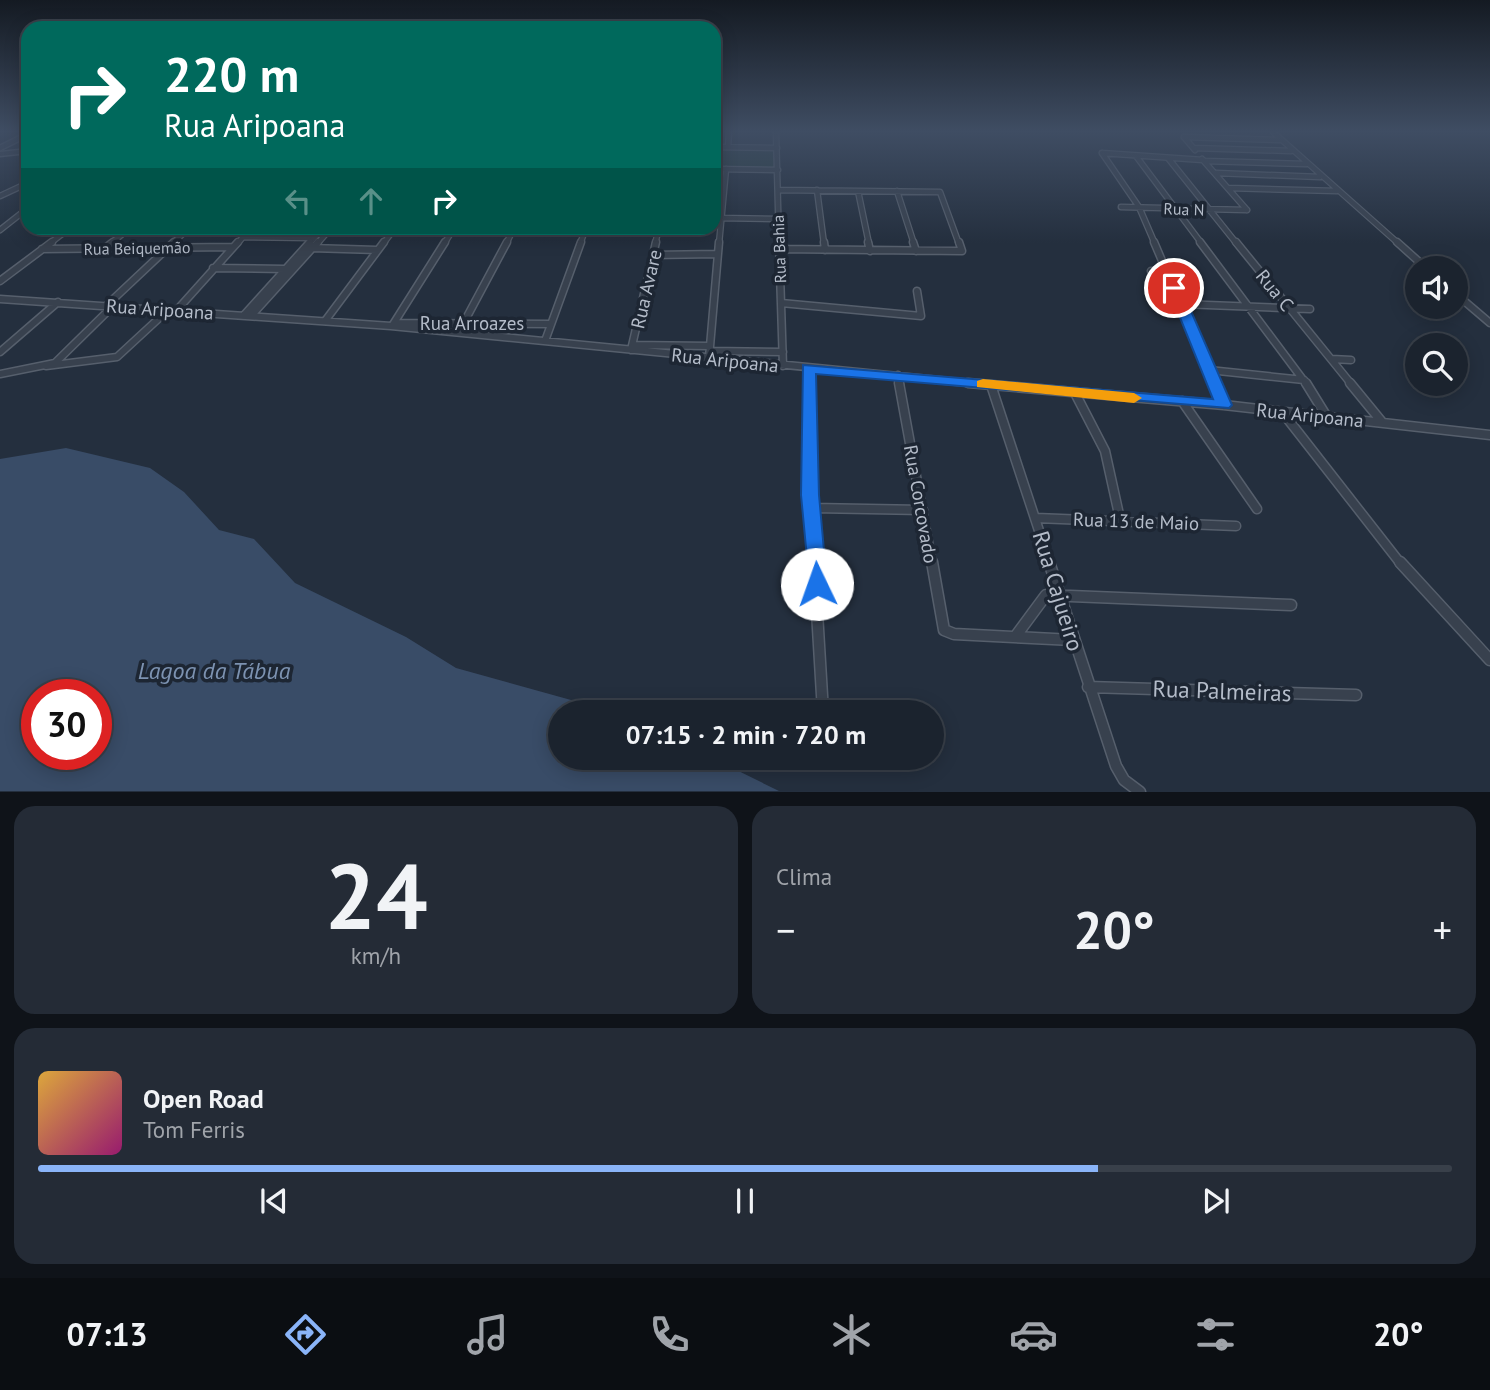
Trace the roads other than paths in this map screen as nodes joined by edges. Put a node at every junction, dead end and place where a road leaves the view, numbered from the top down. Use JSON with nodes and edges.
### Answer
{"nodes":[{"id":1,"x":721,"y":169,"type":"edge"},
{"id":2,"x":726,"y":169,"type":"junction"},
{"id":3,"x":1113,"y":169,"type":"edge"},
{"id":4,"x":1145,"y":169,"type":"edge"},
{"id":5,"x":1177,"y":169,"type":"edge"},
{"id":6,"x":1212,"y":169,"type":"edge"},
{"id":7,"x":1312,"y":169,"type":"edge"},
{"id":8,"x":778,"y":170,"type":"joint"},
{"id":9,"x":1216,"y":173,"type":"junction"},
{"id":10,"x":1321,"y":177,"type":"junction"},
{"id":11,"x":21,"y":186,"type":"edge"},
{"id":12,"x":1228,"y":188,"type":"junction"},
{"id":13,"x":778,"y":190,"type":"junction"},
{"id":14,"x":817,"y":190,"type":"junction"},
{"id":15,"x":858,"y":191,"type":"junction"},
{"id":16,"x":897,"y":191,"type":"junction"},
{"id":17,"x":1337,"y":191,"type":"junction"},
{"id":18,"x":0,"y":196,"type":"edge"},
{"id":19,"x":721,"y":204,"type":"edge"},
{"id":20,"x":1121,"y":207,"type":"dead end"},
{"id":21,"x":1139,"y":207,"type":"junction"},
{"id":22,"x":1174,"y":208,"type":"junction"},
{"id":23,"x":1209,"y":210,"type":"junction"},
{"id":24,"x":21,"y":214,"type":"edge"},
{"id":25,"x":721,"y":218,"type":"edge"},
{"id":26,"x":778,"y":219,"type":"junction"},
{"id":27,"x":0,"y":230,"type":"edge"},
{"id":28,"x":61,"y":235,"type":"edge"},
{"id":29,"x":121,"y":235,"type":"edge"},
{"id":30,"x":181,"y":235,"type":"edge"},
{"id":31,"x":318,"y":235,"type":"edge"},
{"id":32,"x":322,"y":235,"type":"edge"},
{"id":33,"x":389,"y":235,"type":"edge"},
{"id":34,"x":450,"y":235,"type":"edge"},
{"id":35,"x":510,"y":235,"type":"edge"},
{"id":36,"x":583,"y":235,"type":"edge"},
{"id":37,"x":657,"y":235,"type":"edge"},
{"id":38,"x":718,"y":235,"type":"edge"},
{"id":39,"x":242,"y":237,"type":"joint"},
{"id":40,"x":312,"y":242,"type":"junction"},
{"id":41,"x":233,"y":247,"type":"junction"},
{"id":42,"x":105,"y":248,"type":"junction"},
{"id":43,"x":167,"y":248,"type":"junction"},
{"id":44,"x":42,"y":249,"type":"junction"},
{"id":45,"x":377,"y":250,"type":"junction"},
{"id":46,"x":779,"y":250,"type":"junction"},
{"id":47,"x":825,"y":250,"type":"junction"},
{"id":48,"x":870,"y":251,"type":"junction"},
{"id":49,"x":916,"y":251,"type":"junction"},
{"id":50,"x":717,"y":254,"type":"junction"},
{"id":51,"x":653,"y":255,"type":"junction"},
{"id":52,"x":1412,"y":256,"type":"edge"},
{"id":53,"x":298,"y":263,"type":"junction"},
{"id":54,"x":287,"y":266,"type":"junction"},
{"id":55,"x":213,"y":268,"type":"junction"},
{"id":56,"x":1151,"y":271,"type":"dead end"},
{"id":57,"x":1167,"y":272,"type":"junction"},
{"id":58,"x":0,"y":281,"type":"edge"},
{"id":59,"x":918,"y":291,"type":"dead end"},
{"id":60,"x":1,"y":300,"type":"edge"},
{"id":61,"x":58,"y":302,"type":"junction"},
{"id":62,"x":781,"y":303,"type":"junction"},
{"id":63,"x":1181,"y":304,"type":"junction"},
{"id":64,"x":1468,"y":304,"type":"edge"},
{"id":65,"x":110,"y":305,"type":"junction"},
{"id":66,"x":1248,"y":307,"type":"junction"},
{"id":67,"x":1289,"y":307,"type":"junction"},
{"id":68,"x":1310,"y":309,"type":"dead end"},
{"id":69,"x":173,"y":310,"type":"junction"},
{"id":70,"x":247,"y":315,"type":"junction"},
{"id":71,"x":325,"y":321,"type":"junction"},
{"id":72,"x":464,"y":323,"type":"junction"},
{"id":73,"x":1490,"y":323,"type":"edge"},
{"id":74,"x":551,"y":324,"type":"junction"},
{"id":75,"x":392,"y":325,"type":"junction"},
{"id":76,"x":458,"y":333,"type":"junction"},
{"id":77,"x":545,"y":341,"type":"junction"},
{"id":78,"x":632,"y":348,"type":"junction"},
{"id":79,"x":0,"y":352,"type":"edge"},
{"id":80,"x":709,"y":352,"type":"junction"},
{"id":81,"x":783,"y":352,"type":"junction"},
{"id":82,"x":1332,"y":359,"type":"junction"},
{"id":83,"x":1351,"y":360,"type":"dead end"},
{"id":84,"x":46,"y":366,"type":"junction"},
{"id":85,"x":783,"y":366,"type":"junction"},
{"id":86,"x":808,"y":369,"type":"junction"},
{"id":87,"x":1209,"y":370,"type":"junction"},
{"id":88,"x":0,"y":374,"type":"edge"},
{"id":89,"x":898,"y":375,"type":"junction"},
{"id":90,"x":1304,"y":380,"type":"junction"},
{"id":91,"x":991,"y":385,"type":"junction"},
{"id":92,"x":1075,"y":393,"type":"junction"},
{"id":93,"x":1182,"y":401,"type":"junction"},
{"id":94,"x":1224,"y":405,"type":"junction"},
{"id":95,"x":1283,"y":413,"type":"junction"},
{"id":96,"x":1327,"y":417,"type":"junction"},
{"id":97,"x":1382,"y":422,"type":"junction"},
{"id":98,"x":1490,"y":435,"type":"edge"},
{"id":99,"x":813,"y":508,"type":"junction"},
{"id":100,"x":1256,"y":509,"type":"dead end"},
{"id":101,"x":923,"y":510,"type":"junction"},
{"id":102,"x":1036,"y":518,"type":"junction"},
{"id":103,"x":1120,"y":519,"type":"junction"},
{"id":104,"x":1236,"y":526,"type":"dead end"},
{"id":105,"x":1059,"y":594,"type":"junction"},
{"id":106,"x":1291,"y":605,"type":"dead end"},
{"id":107,"x":1015,"y":637,"type":"junction"},
{"id":108,"x":1073,"y":640,"type":"junction"},
{"id":109,"x":1490,"y":660,"type":"edge"},
{"id":110,"x":1088,"y":687,"type":"junction"},
{"id":111,"x":1356,"y":695,"type":"dead end"},
{"id":112,"x":822,"y":700,"type":"edge"},
{"id":113,"x":1138,"y":791,"type":"edge"}],
"edges":[{"from":1,"to":2,"type":"street"},
{"from":2,"to":8,"type":"street"},
{"from":2,"to":19,"type":"street"},
{"from":3,"to":21,"type":"street"},
{"from":4,"to":22,"type":"street"},
{"from":5,"to":23,"type":"street","name":"Rua C"},
{"from":6,"to":9,"type":"street"},
{"from":7,"to":10,"type":"street"},
{"from":8,"to":13,"type":"street","name":"Rua Bahia"},
{"from":9,"to":10,"type":"street"},
{"from":9,"to":12,"type":"street"},
{"from":10,"to":17,"type":"street"},
{"from":11,"to":18,"type":"street"},
{"from":12,"to":17,"type":"street"},
{"from":12,"to":23,"type":"street","name":"Rua N"},
{"from":13,"to":14,"type":"street"},
{"from":13,"to":26,"type":"street","name":"Rua Bahia"},
{"from":14,"to":15,"type":"street"},
{"from":14,"to":47,"type":"street"},
{"from":15,"to":16,"type":"street"},
{"from":15,"to":48,"type":"street"},
{"from":16,"to":49,"type":"street"},
{"from":16,"to":49,"type":"street"},
{"from":17,"to":52,"type":"street"},
{"from":20,"to":21,"type":"street","name":"Rua N"},
{"from":21,"to":22,"type":"street","name":"Rua N"},
{"from":21,"to":57,"type":"street"},
{"from":22,"to":23,"type":"street","name":"Rua N"},
{"from":22,"to":66,"type":"street"},
{"from":23,"to":67,"type":"street","name":"Rua C"},
{"from":24,"to":27,"type":"street"},
{"from":25,"to":26,"type":"street"},
{"from":26,"to":46,"type":"street","name":"Rua Bahia"},
{"from":28,"to":44,"type":"street"},
{"from":29,"to":42,"type":"street"},
{"from":30,"to":43,"type":"street"},
{"from":31,"to":40,"type":"street"},
{"from":32,"to":40,"type":"street"},
{"from":33,"to":45,"type":"street"},
{"from":34,"to":75,"type":"street"},
{"from":35,"to":72,"type":"street"},
{"from":36,"to":74,"type":"street"},
{"from":37,"to":51,"type":"street","name":"Rua Avare"},
{"from":38,"to":50,"type":"street"},
{"from":39,"to":40,"type":"street"},
{"from":39,"to":41,"type":"street"},
{"from":40,"to":45,"type":"street"},
{"from":40,"to":53,"type":"street"},
{"from":40,"to":54,"type":"street"},
{"from":41,"to":43,"type":"street","name":"Rua Beiquemão"},
{"from":41,"to":55,"type":"street"},
{"from":42,"to":43,"type":"street","name":"Rua Beiquemão"},
{"from":42,"to":44,"type":"street","name":"Rua Beiquemão"},
{"from":43,"to":65,"type":"street"},
{"from":44,"to":58,"type":"street"},
{"from":45,"to":71,"type":"street"},
{"from":46,"to":47,"type":"street"},
{"from":46,"to":62,"type":"street","name":"Rua Bahia"},
{"from":47,"to":48,"type":"street"},
{"from":48,"to":49,"type":"street"},
{"from":50,"to":51,"type":"street"},
{"from":50,"to":80,"type":"street"},
{"from":51,"to":78,"type":"street","name":"Rua Avare"},
{"from":53,"to":54,"type":"street"},
{"from":53,"to":70,"type":"street"},
{"from":54,"to":55,"type":"street"},
{"from":54,"to":70,"type":"street"},
{"from":55,"to":69,"type":"street"},
{"from":56,"to":57,"type":"street"},
{"from":57,"to":63,"type":"street"},
{"from":59,"to":62,"type":"street"},
{"from":60,"to":61,"type":"street","name":"Rua Aripoana"},
{"from":61,"to":65,"type":"street","name":"Rua Aripoana"},
{"from":61,"to":79,"type":"street"},
{"from":62,"to":81,"type":"street","name":"Rua Bahia"},
{"from":63,"to":66,"type":"street"},
{"from":63,"to":87,"type":"street"},
{"from":64,"to":73,"type":"street"},
{"from":65,"to":69,"type":"street","name":"Rua Aripoana"},
{"from":65,"to":84,"type":"street"},
{"from":66,"to":67,"type":"street"},
{"from":66,"to":90,"type":"street"},
{"from":67,"to":68,"type":"street"},
{"from":67,"to":82,"type":"street","name":"Rua C"},
{"from":69,"to":70,"type":"street","name":"Rua Aripoana"},
{"from":69,"to":84,"type":"street"},
{"from":70,"to":71,"type":"street","name":"Rua Aripoana"},
{"from":71,"to":75,"type":"street","name":"Rua Aripoana"},
{"from":72,"to":74,"type":"street","name":"Rua Arroazes"},
{"from":72,"to":75,"type":"street","name":"Rua Arroazes"},
{"from":72,"to":76,"type":"street"},
{"from":74,"to":77,"type":"street"},
{"from":75,"to":76,"type":"street","name":"Rua Aripoana"},
{"from":76,"to":77,"type":"street","name":"Rua Aripoana"},
{"from":77,"to":78,"type":"street","name":"Rua Aripoana"},
{"from":78,"to":80,"type":"street","name":"Rua Aripoana"},
{"from":78,"to":80,"type":"street"},
{"from":80,"to":81,"type":"street"},
{"from":80,"to":85,"type":"street","name":"Rua Aripoana"},
{"from":81,"to":85,"type":"street","name":"Rua Bahia"},
{"from":82,"to":83,"type":"street"},
{"from":82,"to":97,"type":"street","name":"Rua C"},
{"from":84,"to":88,"type":"street"},
{"from":85,"to":86,"type":"street","name":"Rua Aripoana"},
{"from":86,"to":89,"type":"street","name":"Rua Aripoana"},
{"from":86,"to":99,"type":"street"},
{"from":87,"to":90,"type":"street"},
{"from":87,"to":94,"type":"street"},
{"from":89,"to":91,"type":"street","name":"Rua Aripoana"},
{"from":89,"to":101,"type":"street","name":"Rua Corcovado"},
{"from":90,"to":96,"type":"street"},
{"from":91,"to":92,"type":"street","name":"Rua Aripoana"},
{"from":91,"to":102,"type":"street","name":"Rua Cajueiro"},
{"from":92,"to":93,"type":"street","name":"Rua Aripoana"},
{"from":92,"to":103,"type":"street"},
{"from":93,"to":94,"type":"street","name":"Rua Aripoana"},
{"from":93,"to":100,"type":"street"},
{"from":94,"to":95,"type":"street","name":"Rua Aripoana"},
{"from":95,"to":96,"type":"street","name":"Rua Aripoana"},
{"from":95,"to":109,"type":"street"},
{"from":96,"to":97,"type":"street","name":"Rua Aripoana"},
{"from":97,"to":98,"type":"street","name":"Rua Aripoana"},
{"from":99,"to":101,"type":"street"},
{"from":99,"to":112,"type":"street"},
{"from":101,"to":107,"type":"street","name":"Rua Corcovado"},
{"from":102,"to":103,"type":"street","name":"Rua 13 de Maio"},
{"from":102,"to":105,"type":"street","name":"Rua Cajueiro"},
{"from":103,"to":104,"type":"street","name":"Rua 13 de Maio"},
{"from":105,"to":106,"type":"street"},
{"from":105,"to":107,"type":"street"},
{"from":105,"to":108,"type":"street","name":"Rua Cajueiro"},
{"from":107,"to":108,"type":"street"},
{"from":108,"to":110,"type":"street","name":"Rua Cajueiro"},
{"from":110,"to":111,"type":"street","name":"Rua Palmeiras"},
{"from":110,"to":113,"type":"street","name":"Rua Cajueiro"}]}
